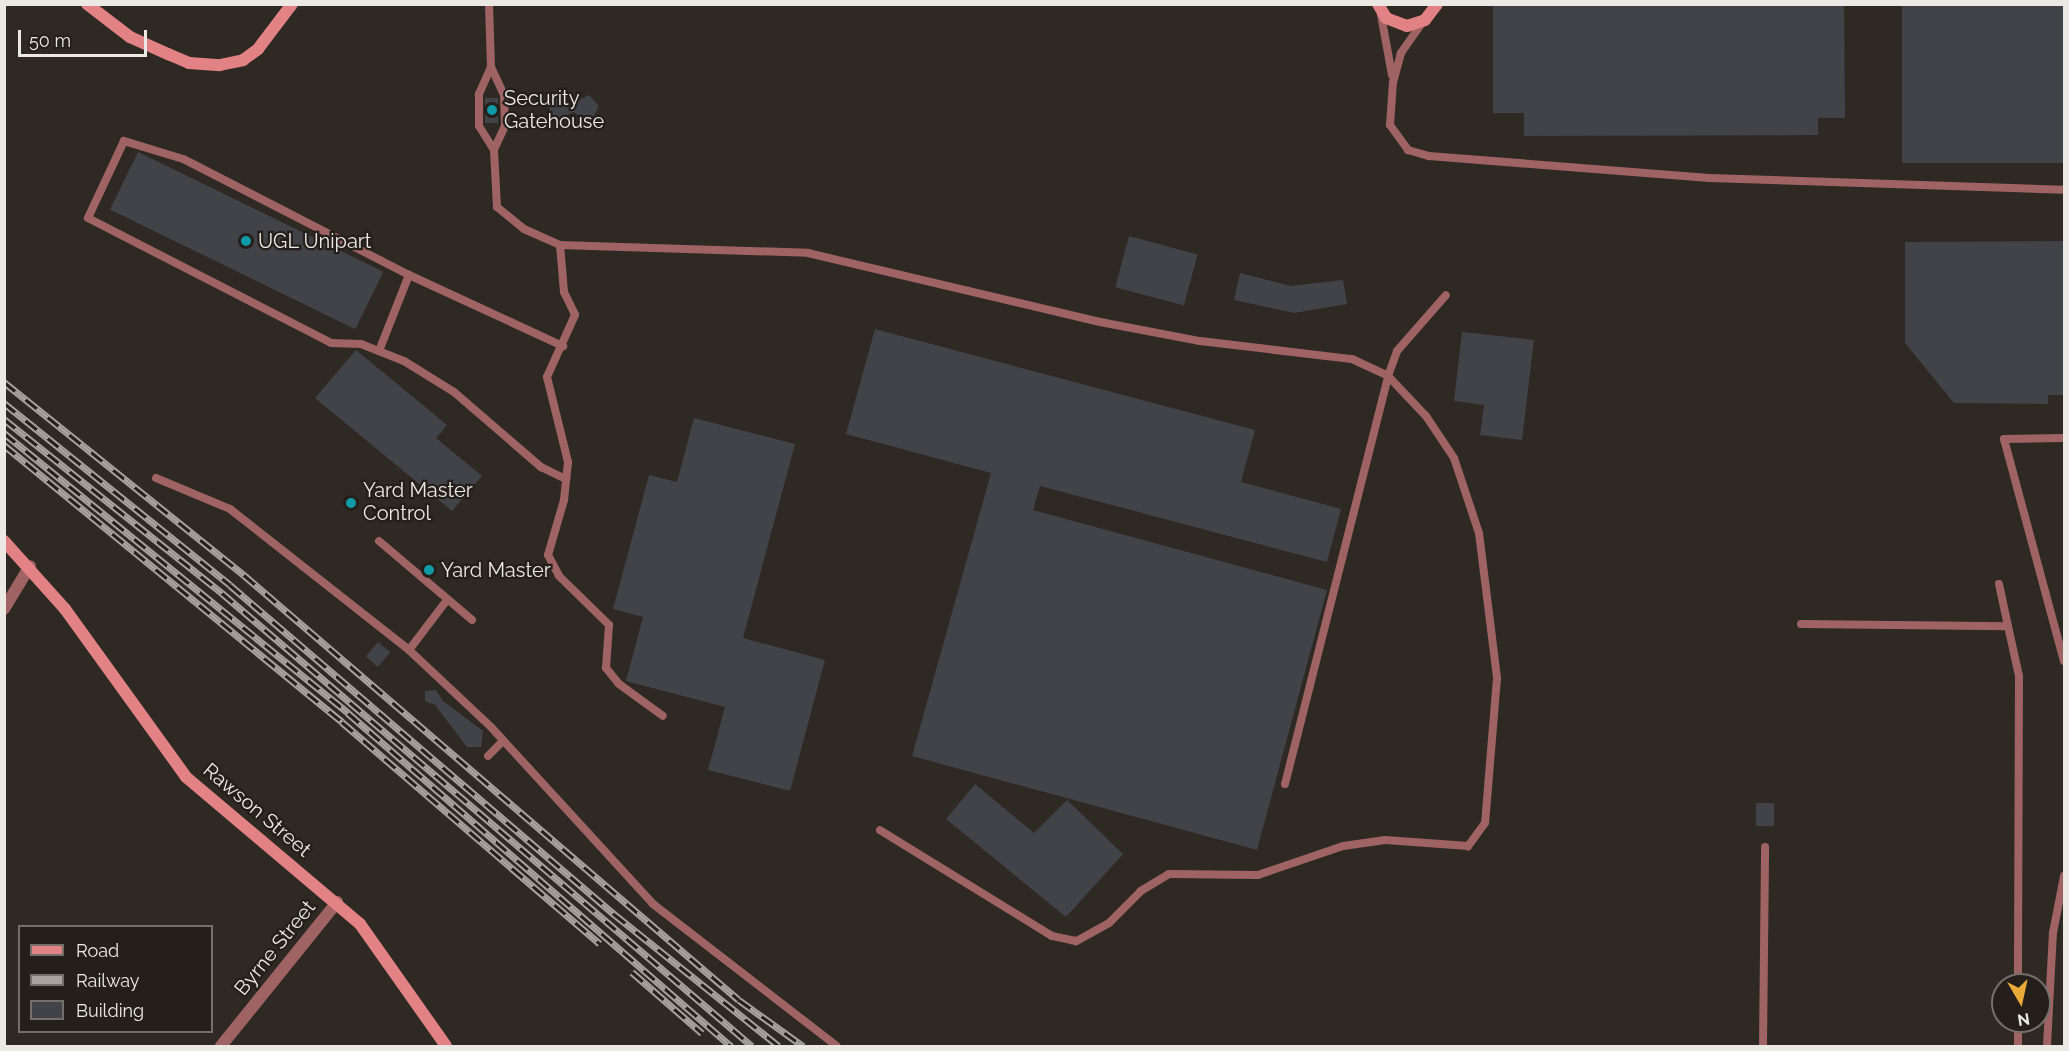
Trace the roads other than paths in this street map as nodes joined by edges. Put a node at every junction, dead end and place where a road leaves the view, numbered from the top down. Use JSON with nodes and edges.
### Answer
{"nodes":[{"id":1,"x":87,"y":4,"type":"edge"},
{"id":2,"x":292,"y":4,"type":"edge"},
{"id":3,"x":489,"y":4,"type":"edge"},
{"id":4,"x":1437,"y":4,"type":"edge"},
{"id":5,"x":1379,"y":7,"type":"edge"},
{"id":6,"x":1425,"y":20,"type":"junction"},
{"id":7,"x":491,"y":67,"type":"junction"},
{"id":8,"x":1393,"y":82,"type":"junction"},
{"id":9,"x":494,"y":150,"type":"junction"},
{"id":10,"x":2064,"y":190,"type":"edge"},
{"id":11,"x":560,"y":245,"type":"junction"},
{"id":12,"x":409,"y":275,"type":"junction"},
{"id":13,"x":1446,"y":295,"type":"dead end"},
{"id":14,"x":563,"y":346,"type":"junction"},
{"id":15,"x":379,"y":351,"type":"junction"},
{"id":16,"x":1388,"y":376,"type":"junction"},
{"id":17,"x":2064,"y":438,"type":"edge"},
{"id":18,"x":156,"y":478,"type":"dead end"},
{"id":19,"x":566,"y":479,"type":"junction"},
{"id":20,"x":4,"y":541,"type":"edge"},
{"id":21,"x":380,"y":542,"type":"dead end"},
{"id":22,"x":30,"y":566,"type":"junction"},
{"id":23,"x":1999,"y":584,"type":"dead end"},
{"id":24,"x":447,"y":600,"type":"junction"},
{"id":25,"x":4,"y":609,"type":"edge"},
{"id":26,"x":472,"y":620,"type":"dead end"},
{"id":27,"x":1801,"y":624,"type":"dead end"},
{"id":28,"x":2008,"y":626,"type":"junction"},
{"id":29,"x":409,"y":650,"type":"junction"},
{"id":30,"x":2064,"y":662,"type":"edge"},
{"id":31,"x":663,"y":716,"type":"dead end"},
{"id":32,"x":503,"y":741,"type":"junction"},
{"id":33,"x":488,"y":756,"type":"dead end"},
{"id":34,"x":1285,"y":784,"type":"dead end"},
{"id":35,"x":880,"y":830,"type":"dead end"},
{"id":36,"x":1765,"y":848,"type":"dead end"},
{"id":37,"x":2064,"y":876,"type":"edge"},
{"id":38,"x":337,"y":902,"type":"junction"},
{"id":39,"x":2018,"y":973,"type":"edge"},
{"id":40,"x":221,"y":1047,"type":"edge"},
{"id":41,"x":446,"y":1047,"type":"edge"},
{"id":42,"x":837,"y":1047,"type":"edge"},
{"id":43,"x":1763,"y":1047,"type":"edge"},
{"id":44,"x":2047,"y":1047,"type":"edge"}],
"edges":[{"from":1,"to":2,"type":"main road"},
{"from":3,"to":7,"type":"lane"},
{"from":4,"to":6,"type":"main road"},
{"from":5,"to":6,"type":"main road"},
{"from":5,"to":8,"type":"lane"},
{"from":6,"to":8,"type":"lane"},
{"from":7,"to":9,"type":"lane"},
{"from":7,"to":9,"type":"lane"},
{"from":8,"to":10,"type":"lane"},
{"from":9,"to":11,"type":"lane"},
{"from":11,"to":14,"type":"lane"},
{"from":11,"to":16,"type":"lane"},
{"from":12,"to":14,"type":"lane"},
{"from":12,"to":15,"type":"lane"},
{"from":12,"to":15,"type":"lane"},
{"from":13,"to":16,"type":"lane"},
{"from":14,"to":19,"type":"lane"},
{"from":15,"to":19,"type":"lane"},
{"from":16,"to":34,"type":"lane"},
{"from":16,"to":35,"type":"lane"},
{"from":17,"to":30,"type":"lane"},
{"from":18,"to":29,"type":"lane"},
{"from":19,"to":31,"type":"lane"},
{"from":20,"to":22,"type":"main road","name":"Rawson Street"},
{"from":21,"to":24,"type":"lane"},
{"from":22,"to":25,"type":"street"},
{"from":22,"to":38,"type":"main road","name":"Rawson Street"},
{"from":23,"to":28,"type":"lane"},
{"from":24,"to":26,"type":"lane"},
{"from":24,"to":29,"type":"lane"},
{"from":27,"to":28,"type":"lane"},
{"from":28,"to":39,"type":"lane"},
{"from":29,"to":32,"type":"lane"},
{"from":32,"to":33,"type":"lane"},
{"from":32,"to":42,"type":"lane"},
{"from":36,"to":43,"type":"lane"},
{"from":37,"to":44,"type":"lane"},
{"from":38,"to":40,"type":"street","name":"Byrne Street"},
{"from":38,"to":41,"type":"main road","name":"Rawson Street"}]}
